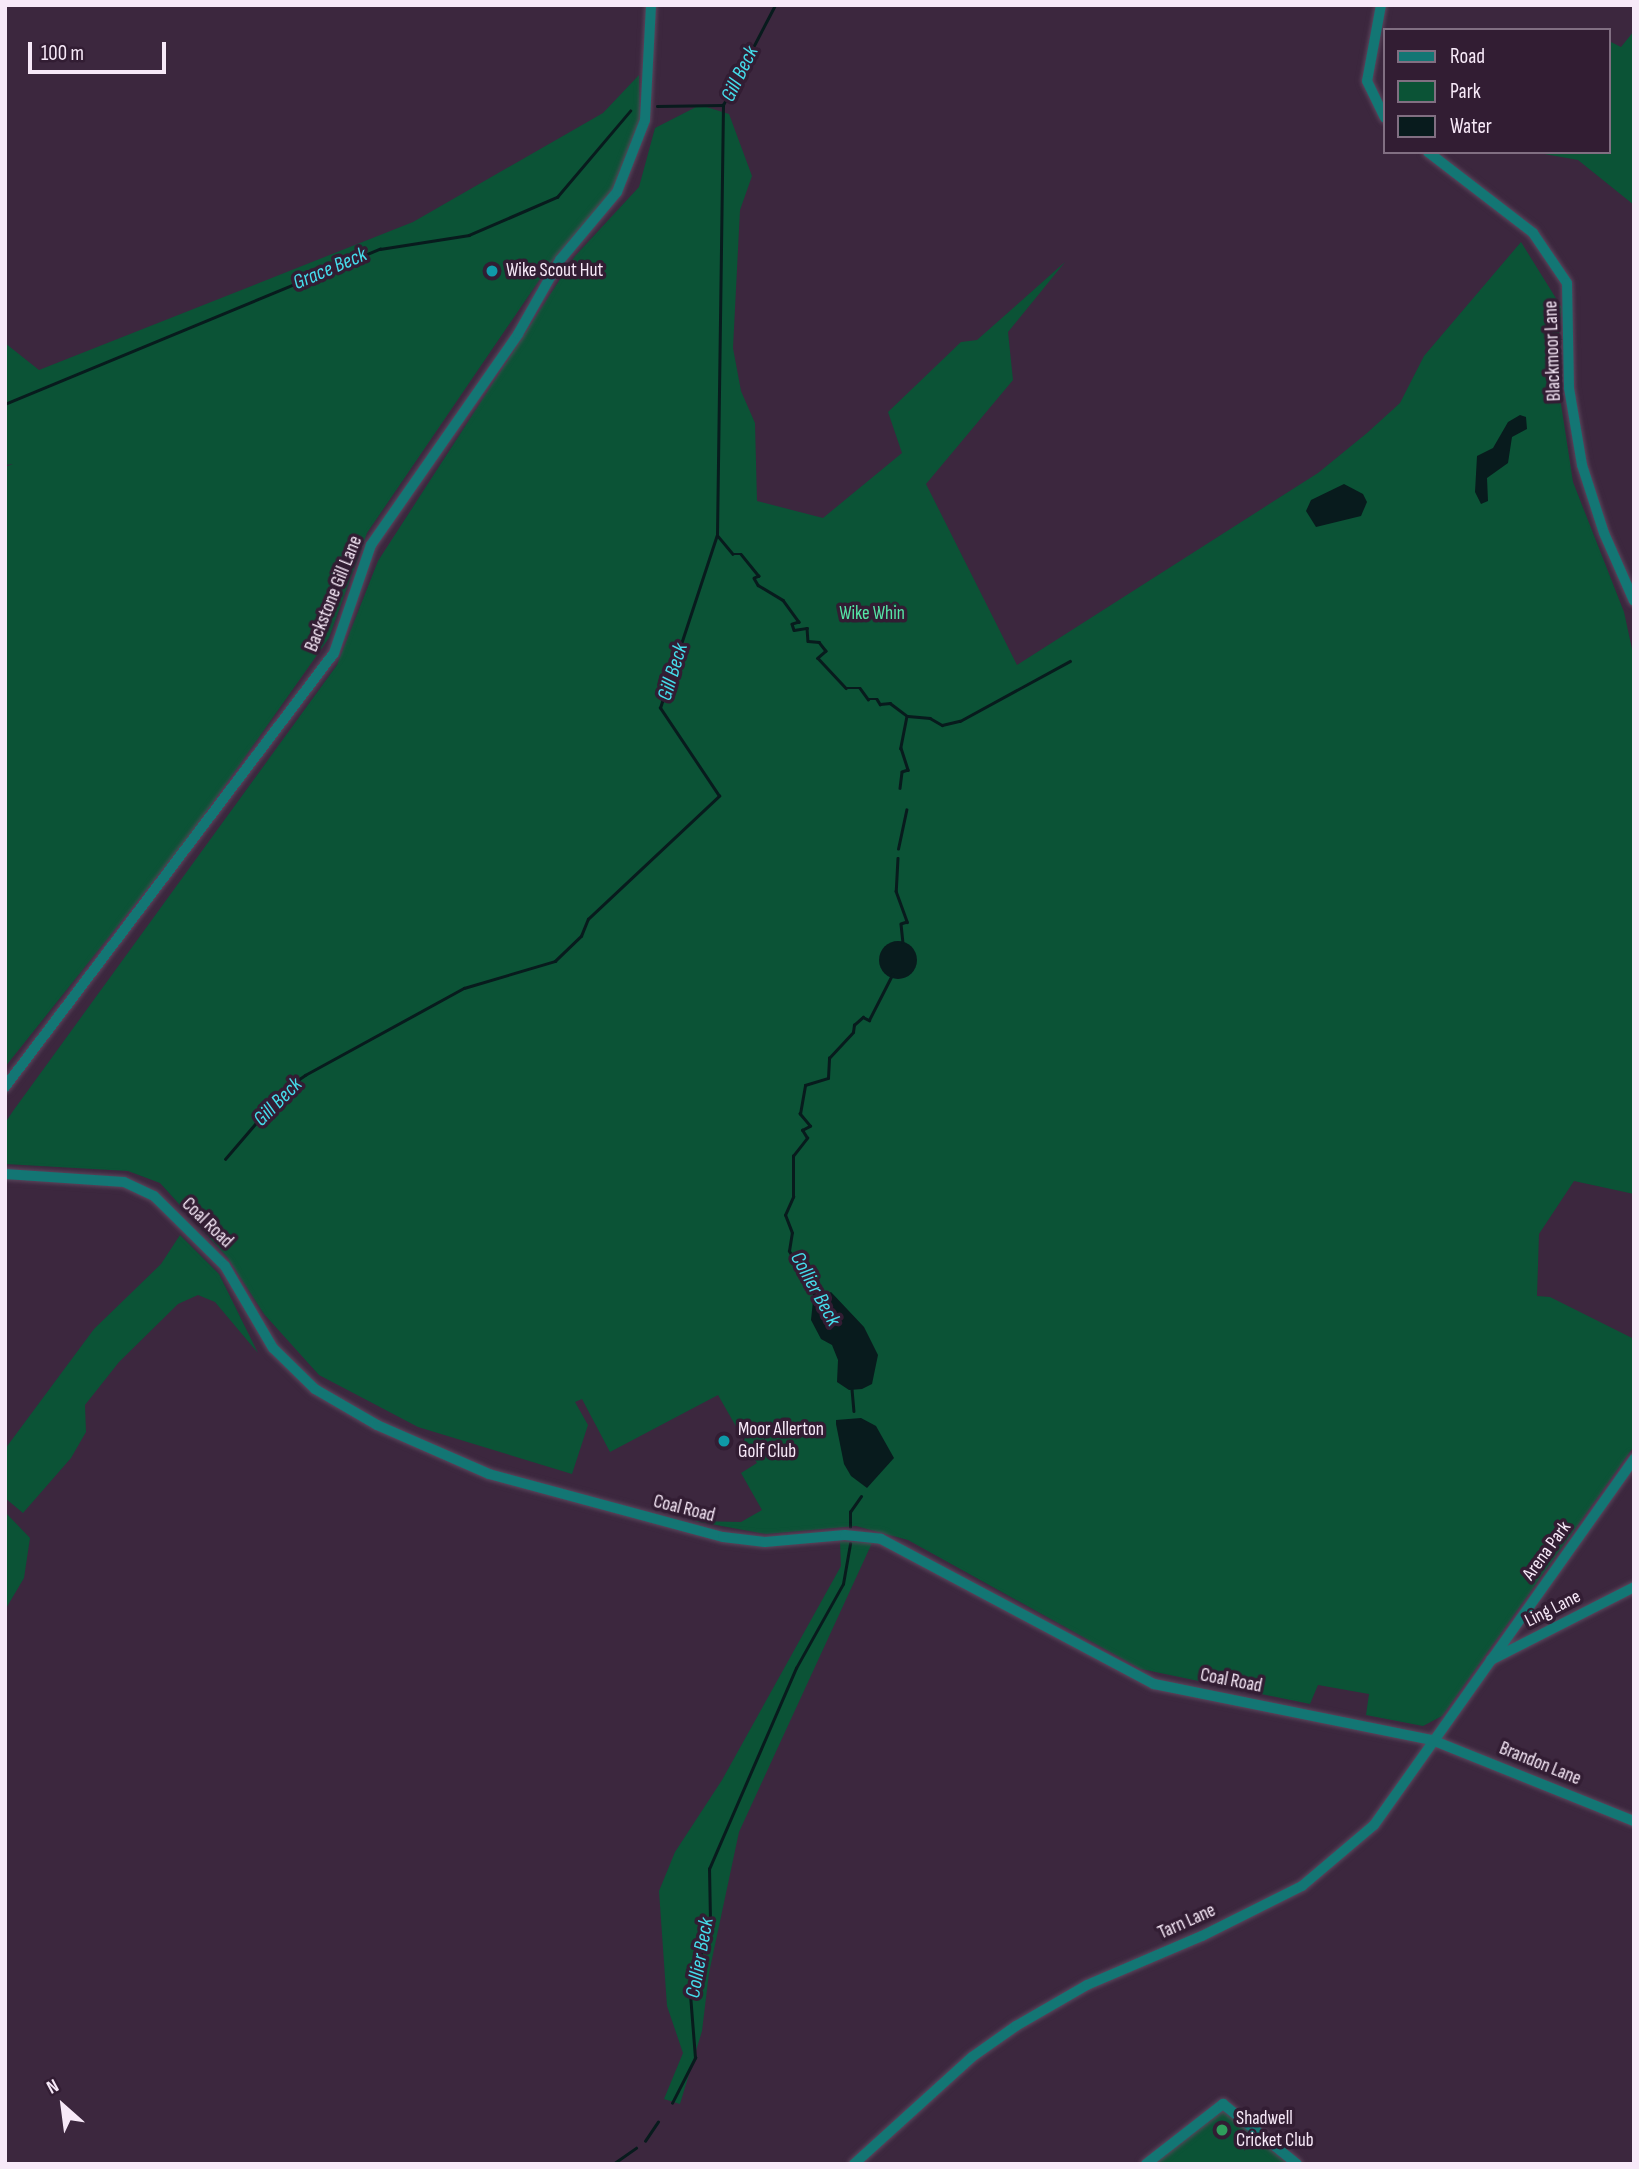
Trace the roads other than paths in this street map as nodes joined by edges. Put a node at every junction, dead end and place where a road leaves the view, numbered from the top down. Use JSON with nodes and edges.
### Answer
{"nodes":[{"id":1,"x":651,"y":5,"type":"edge"},
{"id":2,"x":1381,"y":5,"type":"edge"},
{"id":3,"x":1384,"y":116,"type":"edge"},
{"id":4,"x":1431,"y":154,"type":"edge"},
{"id":5,"x":1634,"y":601,"type":"edge"},
{"id":6,"x":5,"y":1087,"type":"edge"},
{"id":7,"x":5,"y":1174,"type":"edge"},
{"id":8,"x":1634,"y":1459,"type":"edge"},
{"id":9,"x":1634,"y":1587,"type":"edge"},
{"id":10,"x":1487,"y":1662,"type":"junction"},
{"id":11,"x":1432,"y":1740,"type":"junction"},
{"id":12,"x":1634,"y":1821,"type":"edge"},
{"id":13,"x":855,"y":2164,"type":"edge"},
{"id":14,"x":1146,"y":2164,"type":"edge"},
{"id":15,"x":1297,"y":2164,"type":"edge"}],
"edges":[{"from":1,"to":6,"type":"street","name":"Backstone Gill Lane"},
{"from":2,"to":3,"type":"street"},
{"from":4,"to":5,"type":"street","name":"Blackmoor Lane"},
{"from":7,"to":11,"type":"street","name":"Coal Road"},
{"from":8,"to":10,"type":"street","name":"Arena Park"},
{"from":9,"to":10,"type":"street","name":"Ling Lane"},
{"from":10,"to":11,"type":"street","name":"Tarn Lane"},
{"from":11,"to":12,"type":"street","name":"Brandon Lane"},
{"from":11,"to":13,"type":"street","name":"Tarn Lane"},
{"from":14,"to":15,"type":"street"}]}
